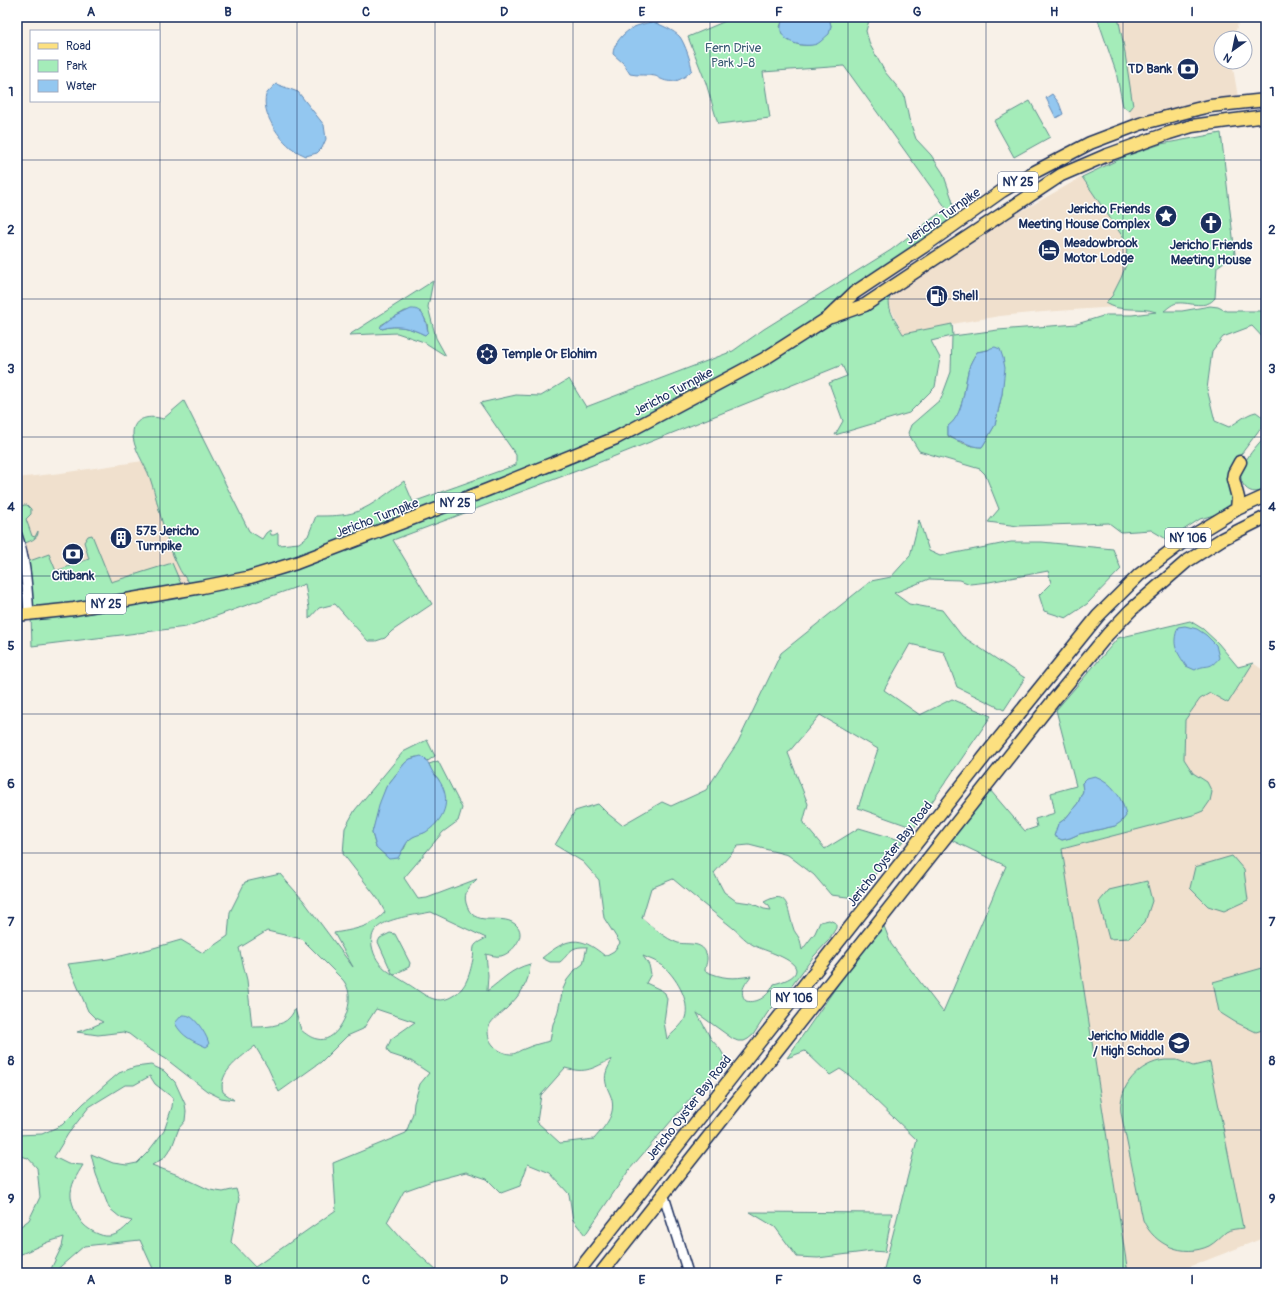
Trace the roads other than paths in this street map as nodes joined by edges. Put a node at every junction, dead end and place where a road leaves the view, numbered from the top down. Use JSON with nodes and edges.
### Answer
{"nodes":[{"id":1,"x":1266,"y":100,"type":"edge"},
{"id":2,"x":1266,"y":116,"type":"edge"},
{"id":3,"x":828,"y":318,"type":"junction"},
{"id":4,"x":1240,"y":462,"type":"dead end"},
{"id":5,"x":1266,"y":496,"type":"edge"},
{"id":6,"x":1237,"y":509,"type":"junction"},
{"id":7,"x":1266,"y":517,"type":"edge"},
{"id":8,"x":17,"y":535,"type":"edge"},
{"id":9,"x":23,"y":615,"type":"edge"},
{"id":10,"x":1038,"y":690,"type":"junction"},
{"id":11,"x":1053,"y":701,"type":"junction"},
{"id":12,"x":873,"y":898,"type":"junction"},
{"id":13,"x":888,"y":910,"type":"junction"},
{"id":14,"x":695,"y":1124,"type":"junction"},
{"id":15,"x":663,"y":1193,"type":"junction"},
{"id":16,"x":576,"y":1273,"type":"edge"},
{"id":17,"x":601,"y":1273,"type":"edge"},
{"id":18,"x":688,"y":1273,"type":"edge"}],
"edges":[{"from":1,"to":3,"type":"main road","name":"Jericho Turnpike","number":"NY 25"},
{"from":2,"to":3,"type":"main road","name":"Jericho Turnpike","number":"NY 25"},
{"from":3,"to":9,"type":"main road","name":"Jericho Turnpike","number":"NY 25"},
{"from":4,"to":6,"type":"main road"},
{"from":5,"to":6,"type":"main road","name":"Jericho Oyster Bay Road","number":"NY 106"},
{"from":6,"to":10,"type":"main road","name":"Jericho Oyster Bay Road","number":"NY 106"},
{"from":7,"to":11,"type":"main road","number":"NY 106"},
{"from":8,"to":9,"type":"street"},
{"from":10,"to":11,"type":"main road"},
{"from":10,"to":12,"type":"main road","name":"Jericho Oyster Bay Road","number":"NY 106"},
{"from":11,"to":13,"type":"main road","number":"NY 106"},
{"from":12,"to":13,"type":"main road"},
{"from":12,"to":14,"type":"main road","name":"Jericho Oyster Bay Road","number":"NY 106"},
{"from":13,"to":15,"type":"main road","number":"NY 106"},
{"from":14,"to":15,"type":"main road"},
{"from":14,"to":16,"type":"main road","name":"Jericho Oyster Bay Road","number":"NY 106"},
{"from":15,"to":17,"type":"main road","number":"NY 106"},
{"from":15,"to":18,"type":"street"}]}
